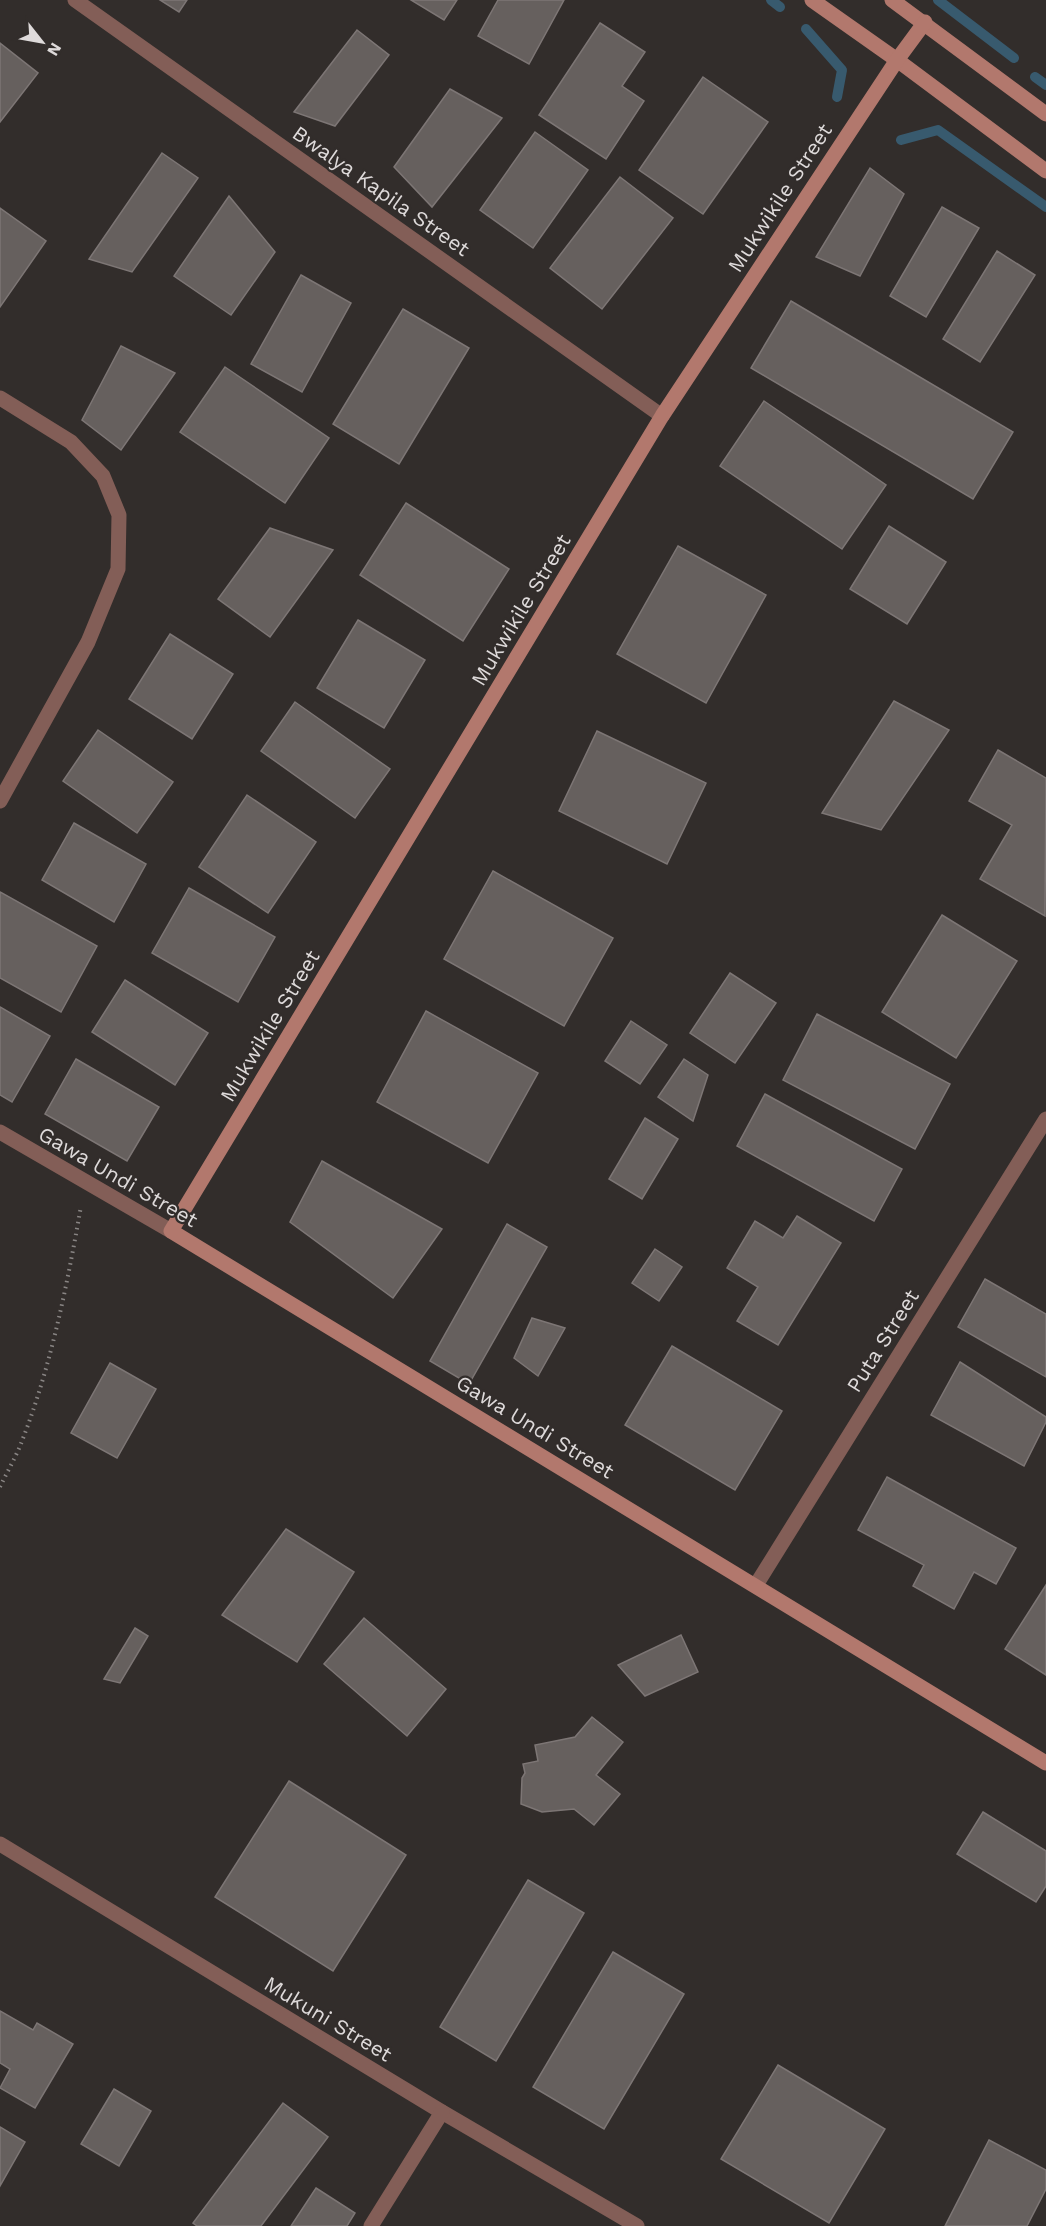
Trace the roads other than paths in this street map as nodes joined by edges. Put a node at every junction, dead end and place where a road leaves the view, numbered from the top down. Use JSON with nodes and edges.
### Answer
{"nodes":[{"id":1,"x":75,"y":0,"type":"edge"},
{"id":2,"x":812,"y":0,"type":"edge"},
{"id":3,"x":892,"y":0,"type":"edge"},
{"id":4,"x":925,"y":22,"type":"junction"},
{"id":5,"x":897,"y":60,"type":"junction"},
{"id":6,"x":1046,"y":114,"type":"edge"},
{"id":7,"x":1046,"y":171,"type":"edge"},
{"id":8,"x":0,"y":398,"type":"edge"},
{"id":9,"x":662,"y":416,"type":"junction"},
{"id":10,"x":0,"y":801,"type":"edge"},
{"id":11,"x":1046,"y":1119,"type":"edge"},
{"id":12,"x":0,"y":1132,"type":"edge"},
{"id":13,"x":171,"y":1231,"type":"junction"},
{"id":14,"x":756,"y":1585,"type":"junction"},
{"id":15,"x":1046,"y":1763,"type":"edge"},
{"id":16,"x":0,"y":1844,"type":"edge"},
{"id":17,"x":442,"y":2112,"type":"junction"},
{"id":18,"x":371,"y":2226,"type":"edge"},
{"id":19,"x":637,"y":2226,"type":"edge"}],
"edges":[{"from":1,"to":9,"type":"street","name":"Bwalya Kapila Street"},
{"from":2,"to":5,"type":"street"},
{"from":3,"to":4,"type":"street"},
{"from":4,"to":5,"type":"street","name":"Mukwikile Street"},
{"from":4,"to":6,"type":"street"},
{"from":5,"to":7,"type":"street"},
{"from":5,"to":9,"type":"street","name":"Mukwikile Street"},
{"from":8,"to":10,"type":"street"},
{"from":9,"to":13,"type":"street","name":"Mukwikile Street"},
{"from":11,"to":14,"type":"street","name":"Puta Street"},
{"from":12,"to":13,"type":"street","name":"Gawa Undi Street"},
{"from":13,"to":14,"type":"street","name":"Gawa Undi Street"},
{"from":14,"to":15,"type":"street","name":"Gawa Undi Street"},
{"from":16,"to":17,"type":"street","name":"Mukuni Street"},
{"from":17,"to":18,"type":"street"},
{"from":17,"to":19,"type":"street","name":"Mukuni Street"}]}
